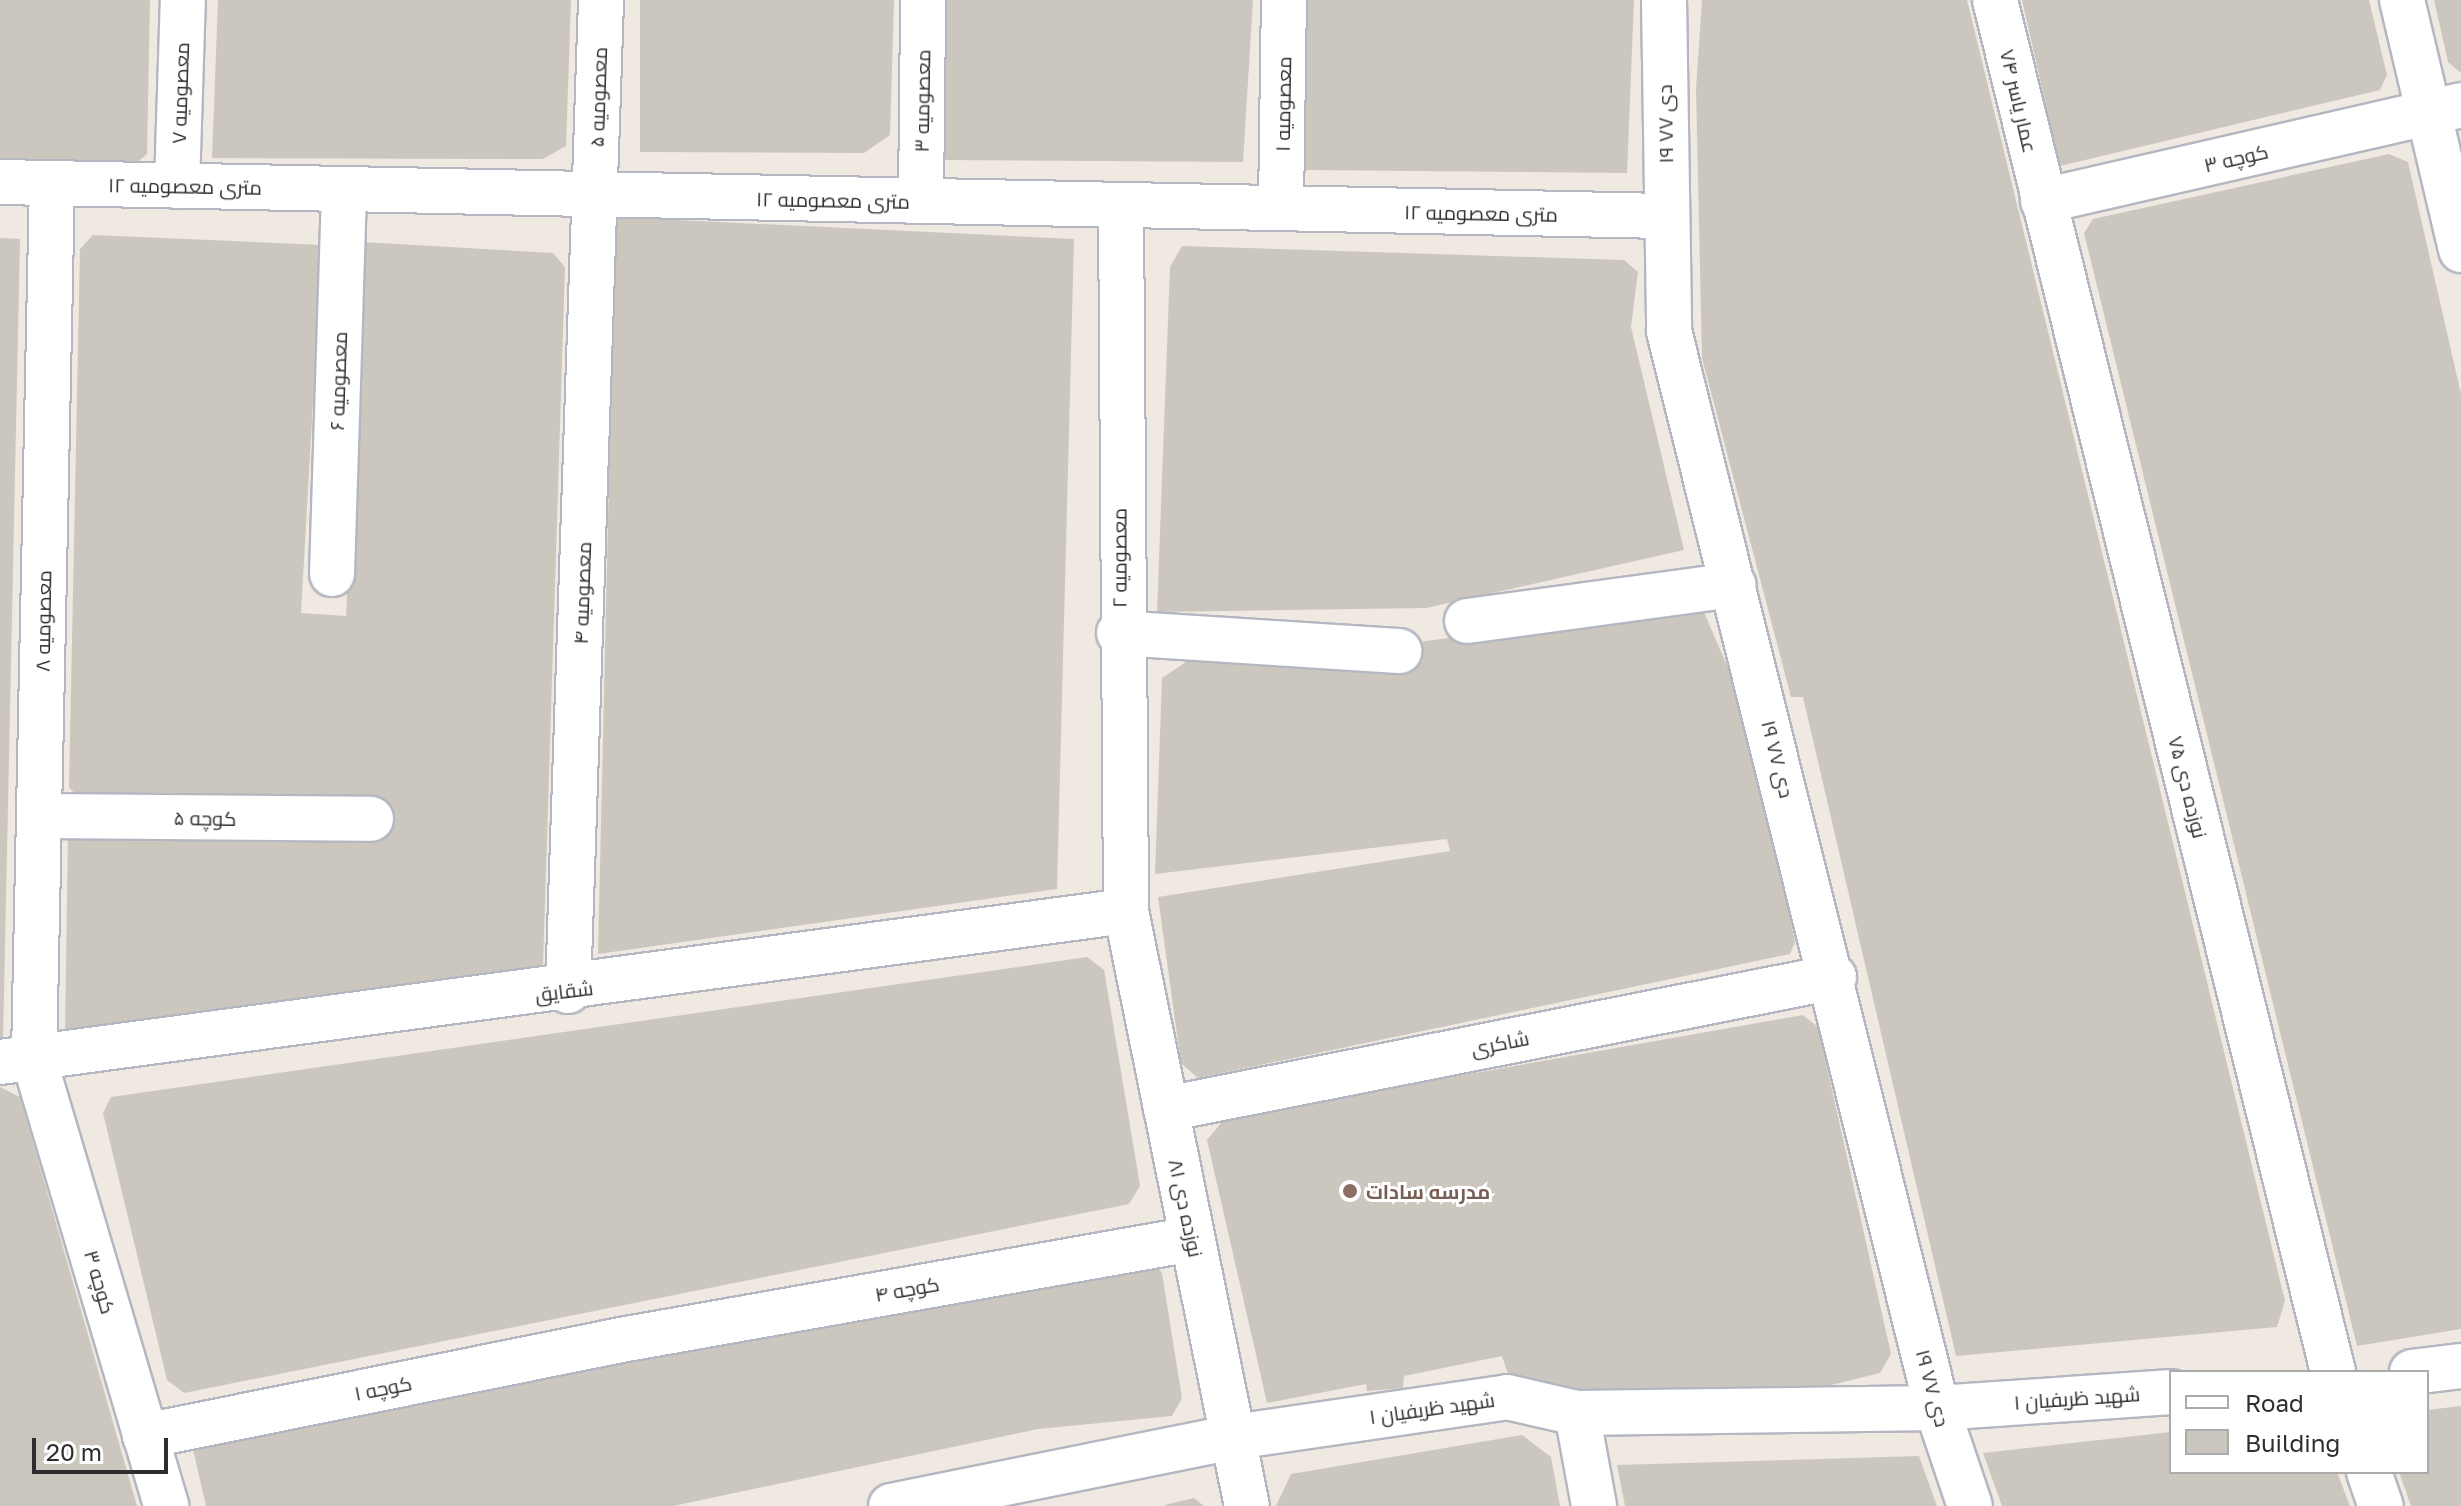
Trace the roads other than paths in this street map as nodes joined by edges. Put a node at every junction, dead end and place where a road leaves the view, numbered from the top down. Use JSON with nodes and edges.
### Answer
{"nodes":[{"id":1,"x":183,"y":0,"type":"edge"},
{"id":2,"x":601,"y":0,"type":"edge"},
{"id":3,"x":923,"y":0,"type":"edge"},
{"id":4,"x":1284,"y":0,"type":"edge"},
{"id":5,"x":1664,"y":0,"type":"edge"},
{"id":6,"x":1995,"y":0,"type":"edge"},
{"id":7,"x":2402,"y":0,"type":"edge"},
{"id":8,"x":2445,"y":110,"type":"edge"},
{"id":9,"x":0,"y":182,"type":"edge"},
{"id":10,"x":52,"y":183,"type":"junction"},
{"id":11,"x":177,"y":186,"type":"junction"},
{"id":12,"x":344,"y":189,"type":"junction"},
{"id":13,"x":596,"y":195,"type":"junction"},
{"id":14,"x":921,"y":201,"type":"junction"},
{"id":15,"x":2043,"y":201,"type":"junction"},
{"id":16,"x":1121,"y":206,"type":"junction"},
{"id":17,"x":1281,"y":208,"type":"junction"},
{"id":18,"x":1665,"y":216,"type":"junction"},
{"id":19,"x":2461,"y":250,"type":"edge"},
{"id":20,"x":332,"y":574,"type":"dead end"},
{"id":21,"x":1734,"y":585,"type":"junction"},
{"id":22,"x":1467,"y":621,"type":"dead end"},
{"id":23,"x":1119,"y":633,"type":"junction"},
{"id":24,"x":1399,"y":651,"type":"dead end"},
{"id":25,"x":40,"y":816,"type":"junction"},
{"id":26,"x":371,"y":819,"type":"dead end"},
{"id":27,"x":1126,"y":911,"type":"junction"},
{"id":28,"x":1834,"y":977,"type":"junction"},
{"id":29,"x":568,"y":991,"type":"junction"},
{"id":30,"x":17,"y":1060,"type":"edge"},
{"id":31,"x":1166,"y":1109,"type":"junction"},
{"id":32,"x":1192,"y":1239,"type":"junction"},
{"id":33,"x":621,"y":1340,"type":"joint"},
{"id":34,"x":2461,"y":1366,"type":"edge"},
{"id":35,"x":2333,"y":1370,"type":"edge"},
{"id":36,"x":2428,"y":1370,"type":"edge"},
{"id":37,"x":2169,"y":1392,"type":"edge"},
{"id":38,"x":1937,"y":1408,"type":"junction"},
{"id":39,"x":1577,"y":1413,"type":"junction"},
{"id":40,"x":145,"y":1436,"type":"junction"},
{"id":41,"x":1234,"y":1437,"type":"junction"},
{"id":42,"x":2370,"y":1474,"type":"edge"},
{"id":43,"x":166,"y":1506,"type":"edge"},
{"id":44,"x":891,"y":1506,"type":"edge"},
{"id":45,"x":1247,"y":1506,"type":"edge"},
{"id":46,"x":1594,"y":1506,"type":"edge"},
{"id":47,"x":1970,"y":1506,"type":"edge"},
{"id":48,"x":2381,"y":1506,"type":"edge"}],
"edges":[{"from":1,"to":11,"type":"street","name":"معصومیه ۷"},
{"from":2,"to":13,"type":"street","name":"معصومیه ۵"},
{"from":3,"to":14,"type":"street","name":"معصومیه ۳"},
{"from":4,"to":17,"type":"street","name":"معصومیه ۱"},
{"from":5,"to":18,"type":"street","name":"۱۹ دی ۷۷"},
{"from":6,"to":15,"type":"street","name":"عمار یاسر ۷۴"},
{"from":7,"to":8,"type":"street"},
{"from":8,"to":15,"type":"street","name":"کوچه ۳"},
{"from":8,"to":19,"type":"street"},
{"from":9,"to":10,"type":"street","name":"۱۲ متری معصومیه"},
{"from":10,"to":11,"type":"street","name":"۱۲ متری معصومیه"},
{"from":10,"to":25,"type":"street","name":"معصومیه ۸"},
{"from":11,"to":12,"type":"street","name":"۱۲ متری معصومیه"},
{"from":12,"to":13,"type":"street","name":"۱۲ متری معصومیه"},
{"from":12,"to":20,"type":"street","name":"معصومیه ۶"},
{"from":13,"to":14,"type":"street","name":"۱۲ متری معصومیه"},
{"from":13,"to":29,"type":"street","name":"معصومیه ۴"},
{"from":14,"to":16,"type":"street","name":"۱۲ متری معصومیه"},
{"from":15,"to":35,"type":"street","name":"نوزده دی ۷۵"},
{"from":16,"to":17,"type":"street","name":"۱۲ متری معصومیه"},
{"from":16,"to":23,"type":"street","name":"معصومیه ۲"},
{"from":17,"to":18,"type":"street","name":"۱۲ متری معصومیه"},
{"from":18,"to":21,"type":"street","name":"۱۹ دی ۷۷"},
{"from":21,"to":22,"type":"street"},
{"from":21,"to":28,"type":"street","name":"۱۹ دی ۷۷"},
{"from":23,"to":24,"type":"street"},
{"from":23,"to":27,"type":"street","name":"معصومیه ۲"},
{"from":25,"to":26,"type":"street","name":"کوچه ۵"},
{"from":25,"to":30,"type":"street","name":"معصومیه ۸"},
{"from":27,"to":29,"type":"street","name":"شقایق"},
{"from":27,"to":31,"type":"street","name":"نوزده دی ۸۱"},
{"from":28,"to":31,"type":"street","name":"شاکری"},
{"from":28,"to":38,"type":"street","name":"۱۹ دی ۷۷"},
{"from":29,"to":30,"type":"street","name":"شقایق"},
{"from":30,"to":40,"type":"street","name":"کوچه ۳"},
{"from":31,"to":32,"type":"street","name":"نوزده دی ۸۱"},
{"from":32,"to":33,"type":"street","name":"کوچه ۴"},
{"from":32,"to":41,"type":"street","name":"نوزده دی ۸۱"},
{"from":33,"to":40,"type":"street","name":"کوچه ۱"},
{"from":34,"to":36,"type":"street"},
{"from":37,"to":38,"type":"street","name":"شهید ظریفیان ۱"},
{"from":38,"to":39,"type":"street","name":"شهید ظریفیان ۱"},
{"from":38,"to":47,"type":"street","name":"۱۹ دی ۷۷"},
{"from":39,"to":41,"type":"street","name":"شهید ظریفیان ۱"},
{"from":39,"to":46,"type":"street"},
{"from":40,"to":43,"type":"street","name":"کوچه ۳"},
{"from":41,"to":44,"type":"street","name":"شهید ظریفیان ۱"},
{"from":41,"to":45,"type":"street","name":"نوزده دی ۸۱"},
{"from":42,"to":48,"type":"street"}]}
